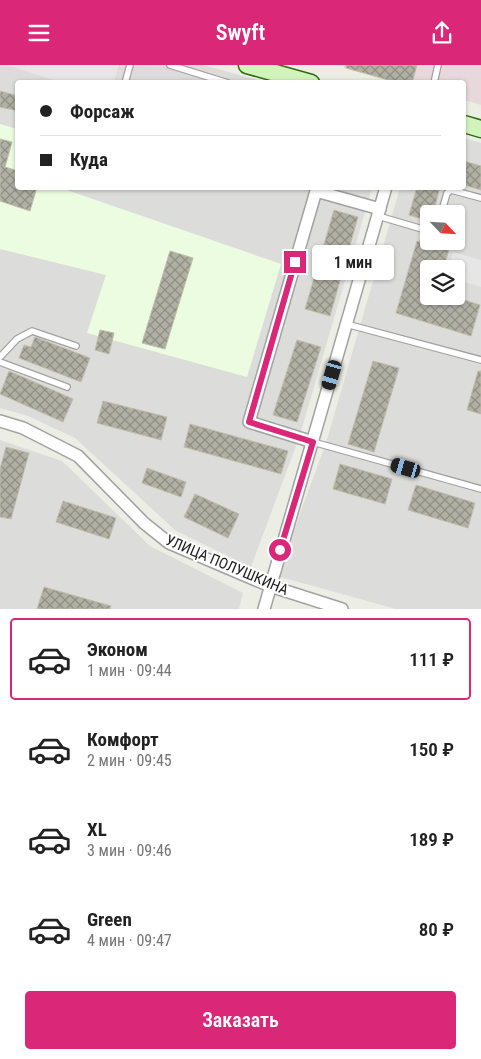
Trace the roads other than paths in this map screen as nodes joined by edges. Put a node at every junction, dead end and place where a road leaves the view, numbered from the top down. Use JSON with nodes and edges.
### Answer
{"nodes":[{"id":1,"x":130,"y":65,"type":"edge"},
{"id":2,"x":170,"y":65,"type":"edge"},
{"id":3,"x":247,"y":65,"type":"edge"},
{"id":4,"x":438,"y":65,"type":"edge"},
{"id":5,"x":126,"y":80,"type":"edge"},
{"id":6,"x":218,"y":80,"type":"edge"},
{"id":7,"x":301,"y":80,"type":"edge"},
{"id":8,"x":435,"y":80,"type":"edge"},
{"id":9,"x":466,"y":125,"type":"edge"},
{"id":10,"x":481,"y":129,"type":"edge"},
{"id":11,"x":385,"y":190,"type":"edge"},
{"id":12,"x":481,"y":198,"type":"edge"},
{"id":13,"x":444,"y":205,"type":"edge"},
{"id":14,"x":379,"y":213,"type":"junction"},
{"id":15,"x":420,"y":228,"type":"edge"},
{"id":16,"x":346,"y":324,"type":"junction"},
{"id":17,"x":76,"y":346,"type":"dead end"},
{"id":18,"x":0,"y":357,"type":"edge"},
{"id":19,"x":481,"y":360,"type":"edge"},
{"id":20,"x":0,"y":362,"type":"edge"},
{"id":21,"x":67,"y":387,"type":"dead end"},
{"id":22,"x":0,"y":421,"type":"edge"},
{"id":23,"x":313,"y":442,"type":"junction"},
{"id":24,"x":481,"y":489,"type":"edge"},
{"id":25,"x":270,"y":586,"type":"junction"},
{"id":26,"x":264,"y":609,"type":"edge"},
{"id":27,"x":342,"y":609,"type":"edge"}],
"edges":[{"from":1,"to":5,"type":"lane"},
{"from":2,"to":6,"type":"lane"},
{"from":3,"to":7,"type":"main road"},
{"from":4,"to":8,"type":"lane"},
{"from":9,"to":10,"type":"main road"},
{"from":11,"to":14,"type":"street"},
{"from":12,"to":13,"type":"lane"},
{"from":14,"to":15,"type":"lane"},
{"from":14,"to":16,"type":"street"},
{"from":14,"to":23,"type":"street"},
{"from":16,"to":19,"type":"lane"},
{"from":16,"to":23,"type":"street"},
{"from":17,"to":18,"type":"lane"},
{"from":20,"to":21,"type":"lane"},
{"from":22,"to":25,"type":"street","name":"УЛИЦА ПОЛУШКИНА"},
{"from":23,"to":24,"type":"lane"},
{"from":23,"to":25,"type":"street"},
{"from":25,"to":26,"type":"street"},
{"from":25,"to":27,"type":"street","name":"УЛИЦА ПОЛУШКИНА"}]}
